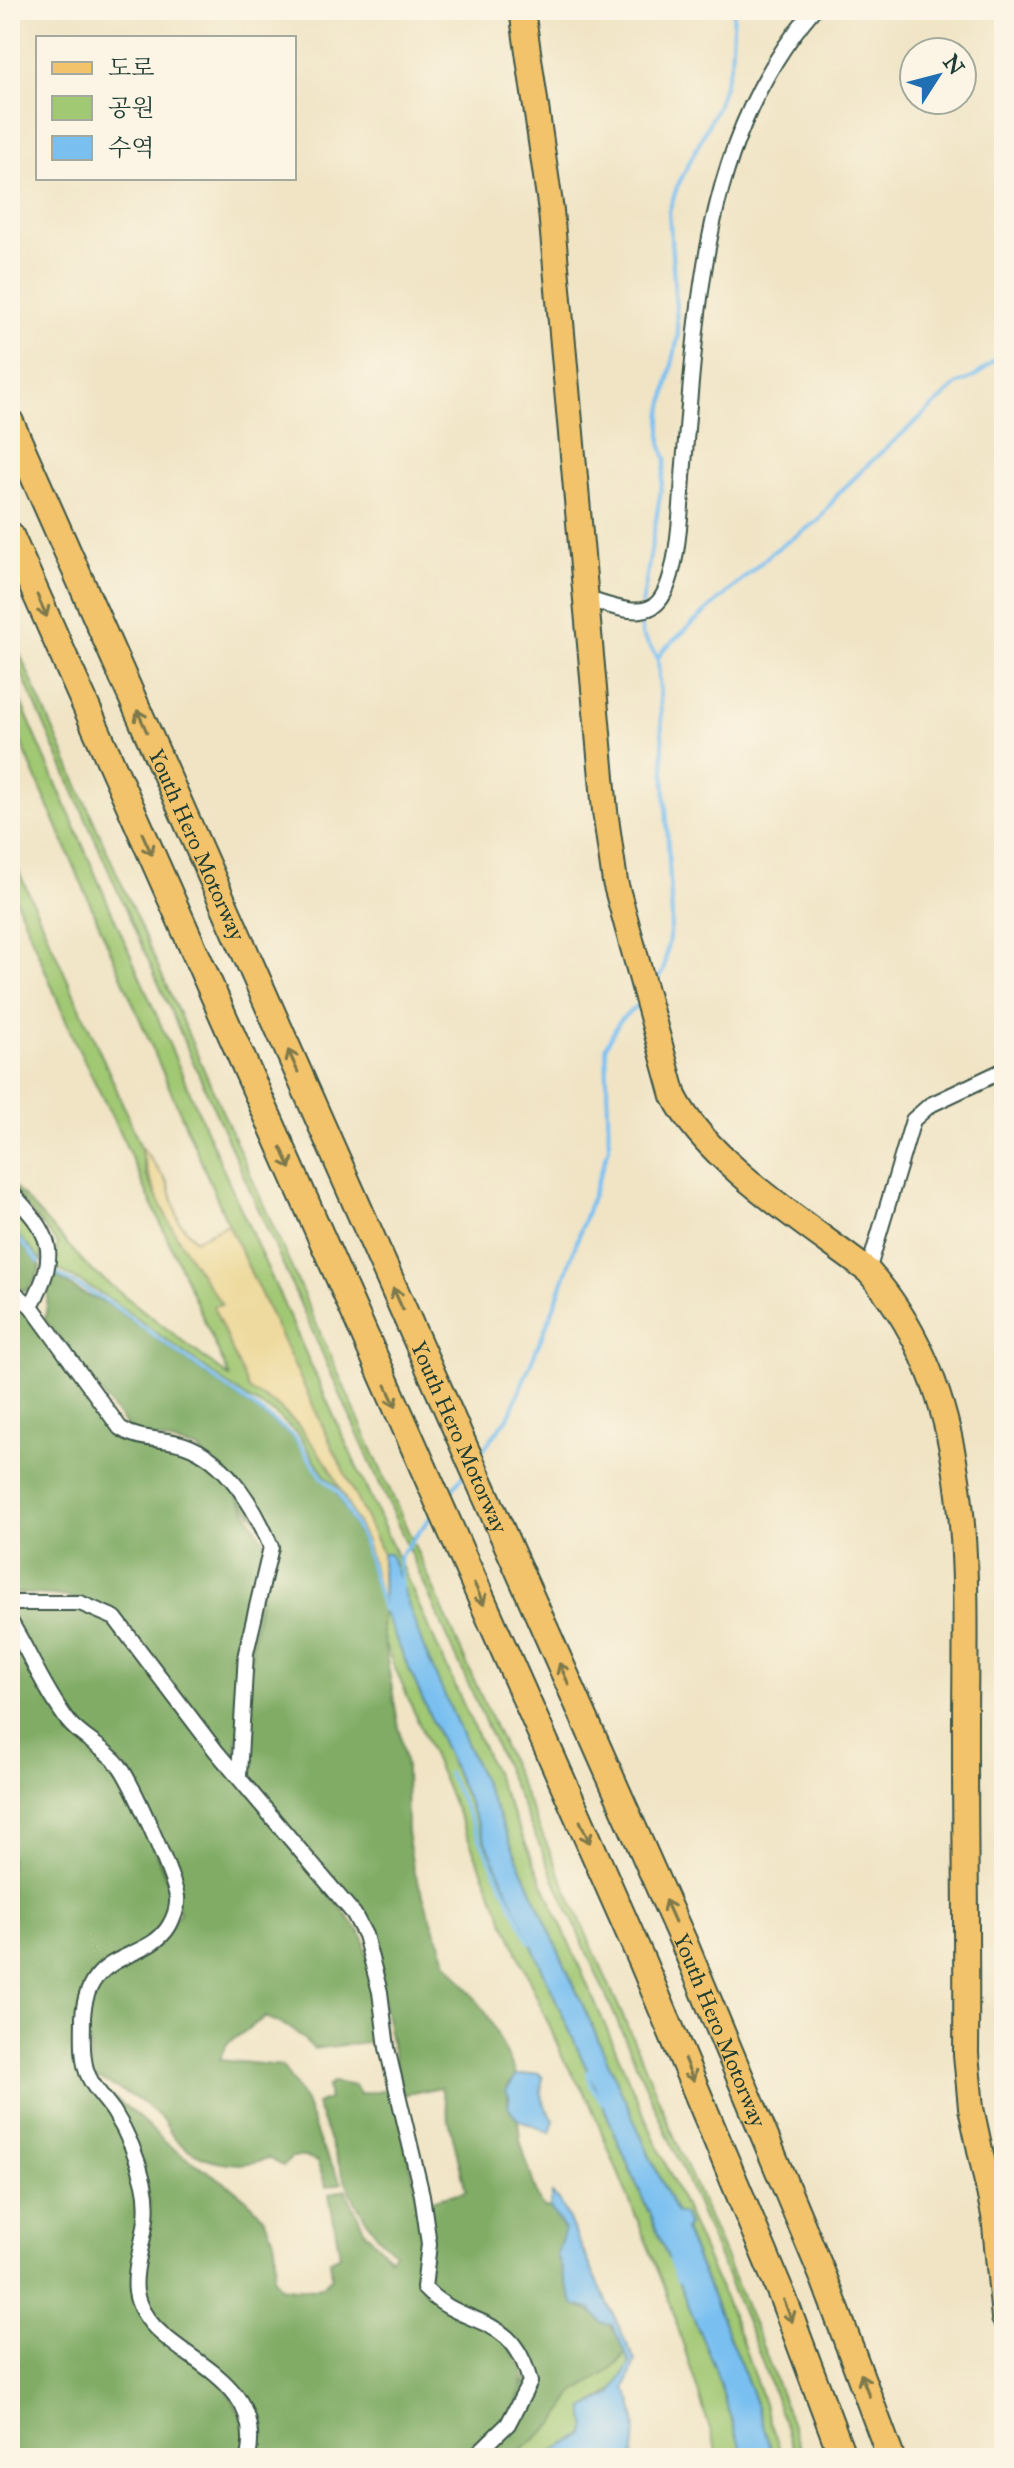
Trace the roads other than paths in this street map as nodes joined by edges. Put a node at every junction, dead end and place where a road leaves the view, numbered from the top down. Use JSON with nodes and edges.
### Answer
{"nodes":[{"id":1,"x":522,"y":10,"type":"edge"},
{"id":2,"x":813,"y":10,"type":"edge"},
{"id":3,"x":10,"y":422,"type":"edge"},
{"id":4,"x":10,"y":535,"type":"edge"},
{"id":5,"x":585,"y":598,"type":"junction"},
{"id":6,"x":1004,"y":1070,"type":"edge"},
{"id":7,"x":10,"y":1191,"type":"edge"},
{"id":8,"x":868,"y":1271,"type":"junction"},
{"id":9,"x":10,"y":1289,"type":"edge"},
{"id":10,"x":31,"y":1306,"type":"junction"},
{"id":11,"x":10,"y":1603,"type":"edge"},
{"id":12,"x":10,"y":1621,"type":"edge"},
{"id":13,"x":239,"y":1775,"type":"junction"},
{"id":14,"x":1004,"y":2318,"type":"edge"},
{"id":15,"x":248,"y":2458,"type":"edge"},
{"id":16,"x":473,"y":2458,"type":"edge"},
{"id":17,"x":843,"y":2458,"type":"edge"},
{"id":18,"x":891,"y":2458,"type":"edge"}],
"edges":[{"from":1,"to":5,"type":"main road"},
{"from":2,"to":5,"type":"street"},
{"from":18,"to":3,"type":"highway","name":"Youth Hero Motorway","one_way":true},
{"from":4,"to":17,"type":"highway","name":"Youth Hero Motorway","one_way":true},
{"from":5,"to":8,"type":"main road"},
{"from":6,"to":8,"type":"street"},
{"from":7,"to":10,"type":"street"},
{"from":8,"to":14,"type":"main road"},
{"from":9,"to":10,"type":"street"},
{"from":10,"to":13,"type":"street"},
{"from":11,"to":13,"type":"street"},
{"from":12,"to":15,"type":"street"},
{"from":13,"to":16,"type":"street"}]}
